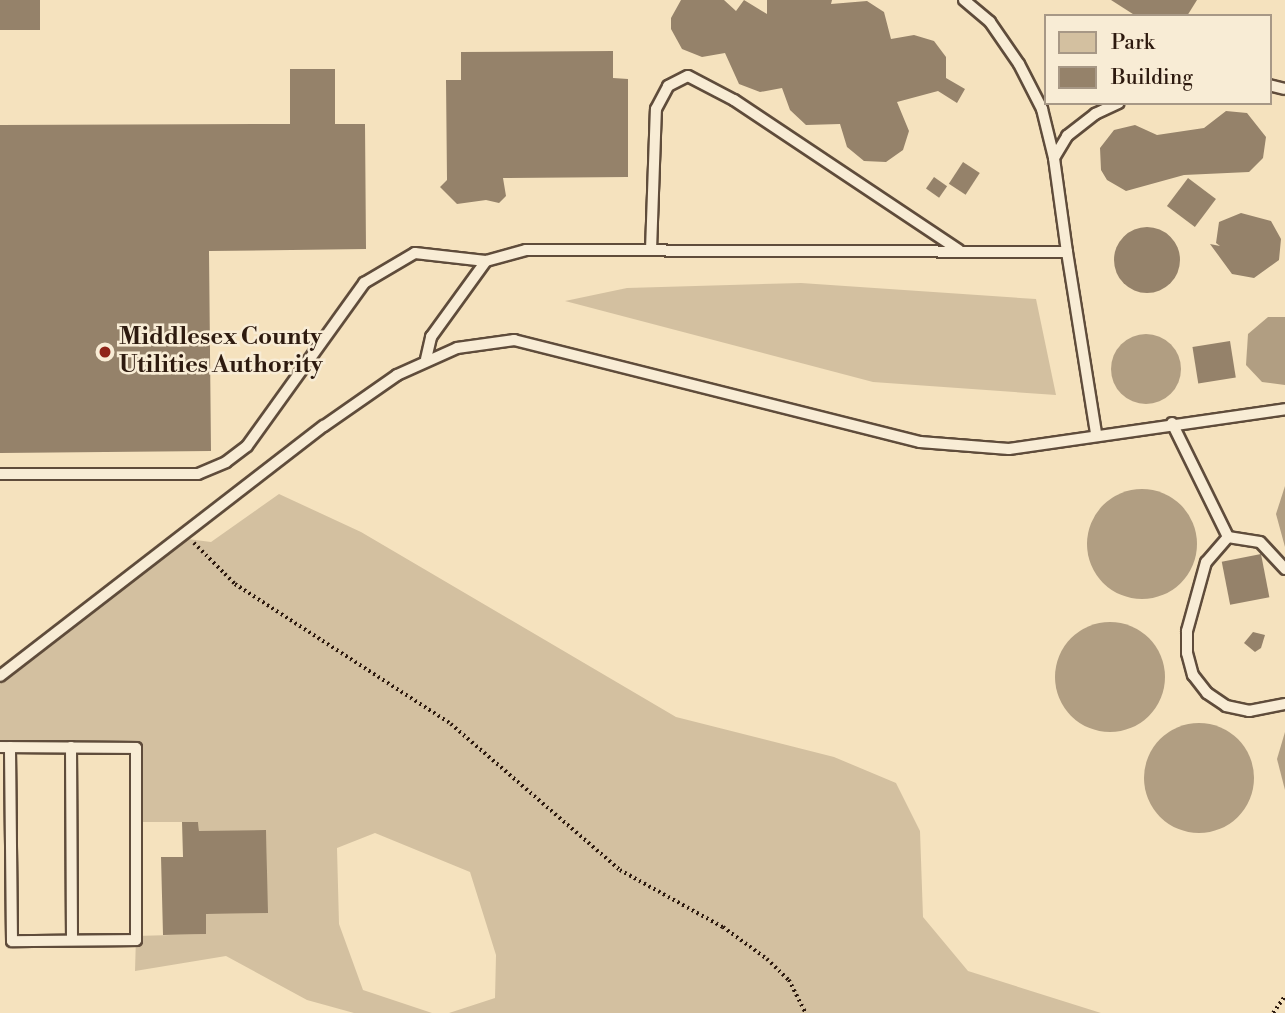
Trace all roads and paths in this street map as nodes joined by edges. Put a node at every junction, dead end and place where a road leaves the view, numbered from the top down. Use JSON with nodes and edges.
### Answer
{"nodes":[{"id":1,"x":969,"y":2,"type":"edge"},
{"id":2,"x":1115,"y":105,"type":"edge"},
{"id":3,"x":1054,"y":158,"type":"junction"},
{"id":4,"x":651,"y":250,"type":"junction"},
{"id":5,"x":959,"y":251,"type":"junction"},
{"id":6,"x":1067,"y":252,"type":"junction"},
{"id":7,"x":486,"y":261,"type":"junction"},
{"id":8,"x":426,"y":359,"type":"junction"},
{"id":9,"x":1285,"y":409,"type":"edge"},
{"id":10,"x":1172,"y":424,"type":"junction"},
{"id":11,"x":1096,"y":433,"type":"junction"},
{"id":12,"x":0,"y":474,"type":"edge"},
{"id":13,"x":187,"y":534,"type":"junction"},
{"id":14,"x":1228,"y":537,"type":"junction"},
{"id":15,"x":1285,"y":569,"type":"edge"},
{"id":16,"x":0,"y":676,"type":"edge"},
{"id":17,"x":1285,"y":704,"type":"edge"},
{"id":18,"x":5,"y":747,"type":"edge"},
{"id":19,"x":71,"y":747,"type":"junction"},
{"id":20,"x":72,"y":940,"type":"junction"},
{"id":21,"x":1285,"y":996,"type":"edge"},
{"id":22,"x":806,"y":1013,"type":"edge"},
{"id":23,"x":1273,"y":1013,"type":"edge"}],
"edges":[{"from":1,"to":3,"type":"lane"},
{"from":2,"to":3,"type":"lane"},
{"from":3,"to":6,"type":"lane"},
{"from":4,"to":5,"type":"lane"},
{"from":4,"to":5,"type":"lane"},
{"from":4,"to":7,"type":"lane"},
{"from":5,"to":6,"type":"lane"},
{"from":6,"to":11,"type":"lane"},
{"from":7,"to":8,"type":"lane"},
{"from":7,"to":12,"type":"lane"},
{"from":8,"to":11,"type":"lane"},
{"from":8,"to":13,"type":"lane"},
{"from":9,"to":10,"type":"lane"},
{"from":10,"to":11,"type":"lane"},
{"from":10,"to":14,"type":"lane"},
{"from":13,"to":16,"type":"lane"},
{"from":13,"to":22,"type":"path"},
{"from":14,"to":15,"type":"lane"},
{"from":14,"to":17,"type":"lane"},
{"from":18,"to":19,"type":"lane"},
{"from":18,"to":20,"type":"lane"},
{"from":19,"to":20,"type":"lane"},
{"from":19,"to":20,"type":"lane"},
{"from":21,"to":23,"type":"path"}]}
